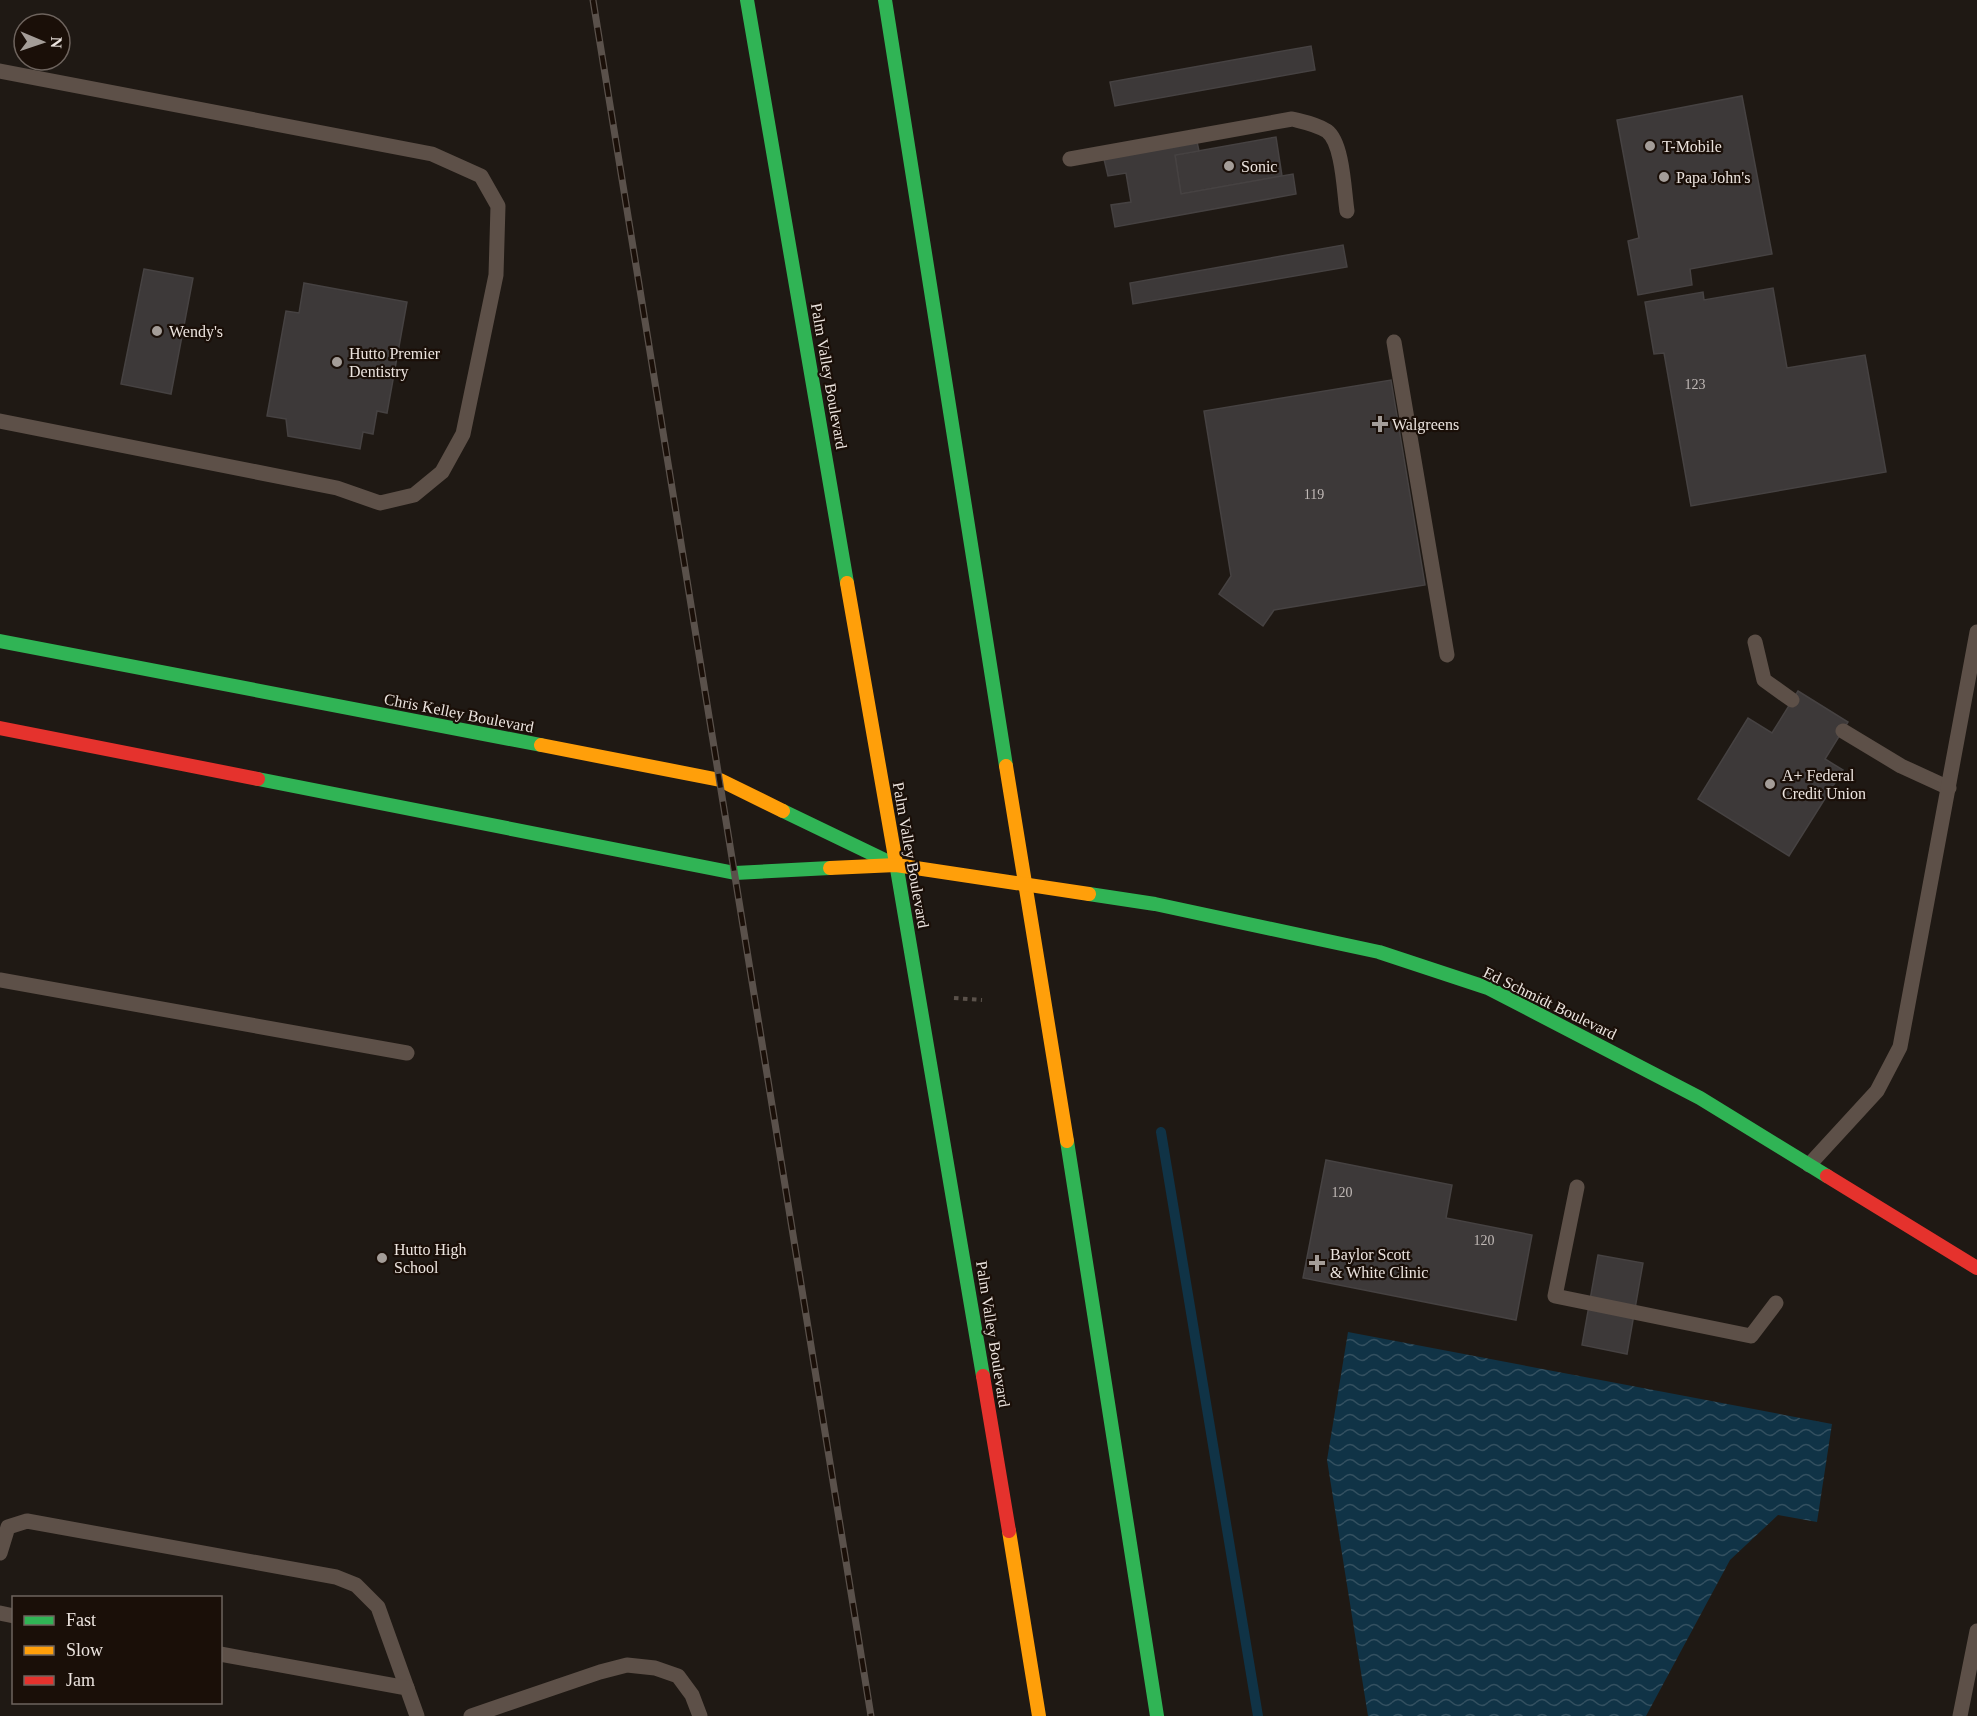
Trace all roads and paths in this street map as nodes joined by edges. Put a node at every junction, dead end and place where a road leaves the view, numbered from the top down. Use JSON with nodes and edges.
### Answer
{"nodes":[{"id":1,"x":747,"y":0,"type":"edge"},
{"id":2,"x":885,"y":0,"type":"edge"},
{"id":3,"x":0,"y":71,"type":"edge"},
{"id":4,"x":1070,"y":159,"type":"dead end"},
{"id":5,"x":1347,"y":211,"type":"dead end"},
{"id":6,"x":1394,"y":342,"type":"dead end"},
{"id":7,"x":0,"y":420,"type":"edge"},
{"id":8,"x":1977,"y":632,"type":"edge"},
{"id":9,"x":0,"y":641,"type":"edge"},
{"id":10,"x":1755,"y":642,"type":"dead end"},
{"id":11,"x":1447,"y":655,"type":"dead end"},
{"id":12,"x":1792,"y":700,"type":"dead end"},
{"id":13,"x":0,"y":728,"type":"edge"},
{"id":14,"x":1843,"y":731,"type":"dead end"},
{"id":15,"x":1948,"y":788,"type":"junction"},
{"id":16,"x":896,"y":866,"type":"junction"},
{"id":17,"x":1025,"y":884,"type":"junction"},
{"id":18,"x":0,"y":980,"type":"edge"},
{"id":19,"x":950,"y":998,"type":"dead end"},
{"id":20,"x":982,"y":1000,"type":"dead end"},
{"id":21,"x":407,"y":1053,"type":"dead end"},
{"id":22,"x":1809,"y":1165,"type":"junction"},
{"id":23,"x":1577,"y":1187,"type":"dead end"},
{"id":24,"x":1977,"y":1268,"type":"edge"},
{"id":25,"x":1776,"y":1303,"type":"dead end"},
{"id":26,"x":0,"y":1553,"type":"edge"},
{"id":27,"x":1977,"y":1631,"type":"edge"},
{"id":28,"x":222,"y":1654,"type":"edge"},
{"id":29,"x":407,"y":1688,"type":"junction"},
{"id":30,"x":417,"y":1716,"type":"edge"},
{"id":31,"x":471,"y":1716,"type":"edge"},
{"id":32,"x":700,"y":1716,"type":"edge"},
{"id":33,"x":1039,"y":1716,"type":"edge"},
{"id":34,"x":1156,"y":1716,"type":"edge"},
{"id":35,"x":1960,"y":1716,"type":"edge"}],
"edges":[{"from":1,"to":16,"type":"main road","name":"Palm Valley Boulevard"},
{"from":2,"to":17,"type":"main road"},
{"from":3,"to":7,"type":"lane"},
{"from":4,"to":5,"type":"lane"},
{"from":6,"to":11,"type":"lane"},
{"from":8,"to":15,"type":"lane"},
{"from":9,"to":16,"type":"main road","name":"Chris Kelley Boulevard"},
{"from":10,"to":12,"type":"lane"},
{"from":13,"to":16,"type":"main road","name":"Chris Kelley Boulevard"},
{"from":14,"to":15,"type":"lane"},
{"from":15,"to":22,"type":"lane"},
{"from":16,"to":17,"type":"main road","name":"Chris Kelley Boulevard"},
{"from":16,"to":33,"type":"main road","name":"Palm Valley Boulevard"},
{"from":17,"to":22,"type":"main road","name":"Ed Schmidt Boulevard"},
{"from":17,"to":34,"type":"main road"},
{"from":18,"to":21,"type":"lane"},
{"from":19,"to":20,"type":"path"},
{"from":22,"to":24,"type":"main road","name":"Ed Schmidt Boulevard"},
{"from":23,"to":25,"type":"lane"},
{"from":26,"to":29,"type":"lane"},
{"from":27,"to":35,"type":"lane"},
{"from":28,"to":29,"type":"lane"},
{"from":29,"to":30,"type":"lane"},
{"from":31,"to":32,"type":"lane"}]}
